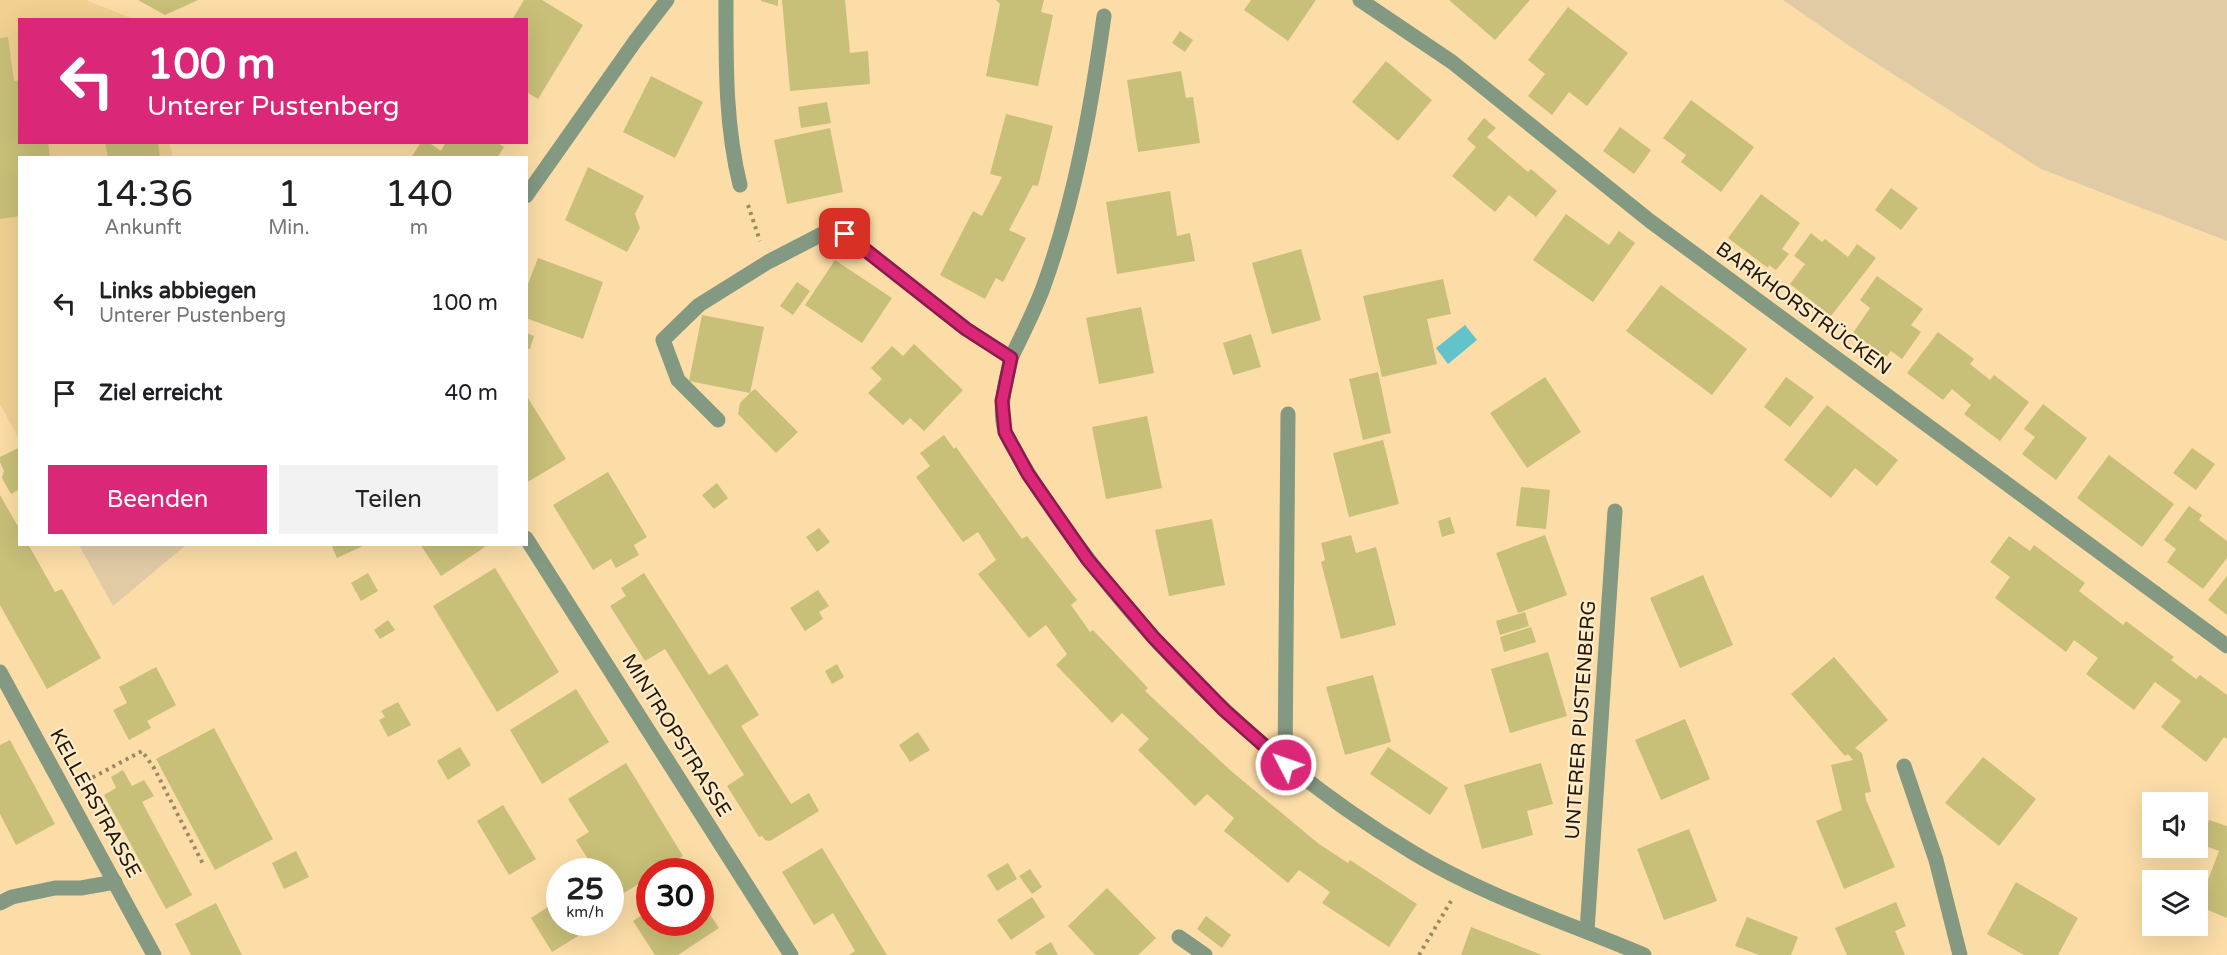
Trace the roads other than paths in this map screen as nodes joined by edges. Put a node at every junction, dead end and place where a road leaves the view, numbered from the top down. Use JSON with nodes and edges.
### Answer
{"nodes":[{"id":1,"x":667,"y":0,"type":"edge"},
{"id":2,"x":726,"y":0,"type":"edge"},
{"id":3,"x":1360,"y":0,"type":"edge"},
{"id":4,"x":1104,"y":16,"type":"dead end"},
{"id":5,"x":740,"y":185,"type":"road end"},
{"id":6,"x":528,"y":193,"type":"edge"},
{"id":7,"x":1011,"y":358,"type":"junction"},
{"id":8,"x":1288,"y":414,"type":"dead end"},
{"id":9,"x":718,"y":420,"type":"dead end"},
{"id":10,"x":1615,"y":512,"type":"dead end"},
{"id":11,"x":528,"y":541,"type":"edge"},
{"id":12,"x":2227,"y":646,"type":"edge"},
{"id":13,"x":0,"y":672,"type":"edge"},
{"id":14,"x":1286,"y":765,"type":"junction"},
{"id":15,"x":1904,"y":766,"type":"dead end"},
{"id":16,"x":115,"y":882,"type":"junction"},
{"id":17,"x":0,"y":903,"type":"edge"},
{"id":18,"x":1587,"y":931,"type":"junction"},
{"id":19,"x":1179,"y":937,"type":"dead end"},
{"id":20,"x":154,"y":955,"type":"edge"},
{"id":21,"x":791,"y":955,"type":"edge"},
{"id":22,"x":1205,"y":955,"type":"edge"},
{"id":23,"x":1644,"y":955,"type":"edge"},
{"id":24,"x":1960,"y":955,"type":"edge"}],
"edges":[{"from":1,"to":6,"type":"street"},
{"from":2,"to":5,"type":"street"},
{"from":3,"to":12,"type":"street","name":"BARKHORSTRÜCKEN"},
{"from":4,"to":7,"type":"street"},
{"from":7,"to":9,"type":"street"},
{"from":7,"to":14,"type":"street"},
{"from":8,"to":14,"type":"street"},
{"from":10,"to":18,"type":"street","name":"UNTERER PUSTENBERG"},
{"from":11,"to":21,"type":"street","name":"MINTROPSTRASSE"},
{"from":13,"to":16,"type":"street","name":"KELLERSTRASSE"},
{"from":14,"to":18,"type":"street"},
{"from":15,"to":24,"type":"street"},
{"from":16,"to":17,"type":"street"},
{"from":16,"to":20,"type":"street","name":"KELLERSTRASSE"},
{"from":18,"to":23,"type":"street"},
{"from":19,"to":22,"type":"street"}]}
